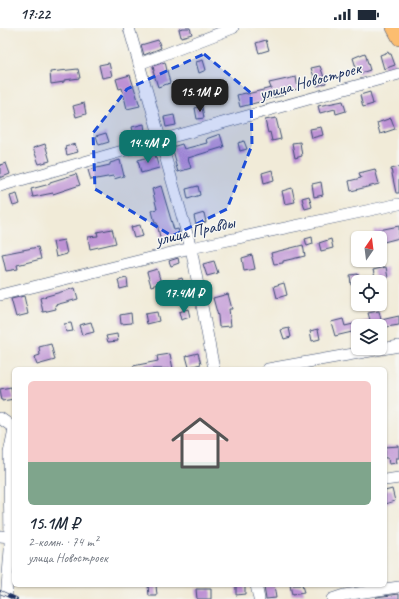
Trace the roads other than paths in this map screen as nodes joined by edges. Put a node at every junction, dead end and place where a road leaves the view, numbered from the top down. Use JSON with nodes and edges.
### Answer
{"nodes":[{"id":1,"x":129,"y":28,"type":"edge"},
{"id":2,"x":232,"y":28,"type":"edge"},
{"id":3,"x":393,"y":28,"type":"edge"},
{"id":4,"x":399,"y":39,"type":"edge"},
{"id":5,"x":139,"y":64,"type":"junction"},
{"id":6,"x":399,"y":74,"type":"edge"},
{"id":7,"x":161,"y":140,"type":"junction"},
{"id":8,"x":0,"y":186,"type":"edge"},
{"id":9,"x":399,"y":204,"type":"edge"},
{"id":10,"x":191,"y":248,"type":"junction"},
{"id":11,"x":0,"y":295,"type":"edge"},
{"id":12,"x":399,"y":346,"type":"edge"},
{"id":13,"x":214,"y":367,"type":"edge"},
{"id":14,"x":279,"y":367,"type":"edge"},
{"id":15,"x":0,"y":418,"type":"edge"},
{"id":16,"x":12,"y":427,"type":"edge"},
{"id":17,"x":12,"y":439,"type":"edge"},
{"id":18,"x":399,"y":478,"type":"edge"},
{"id":19,"x":387,"y":480,"type":"edge"},
{"id":20,"x":5,"y":536,"type":"edge"},
{"id":21,"x":12,"y":550,"type":"edge"},
{"id":22,"x":256,"y":587,"type":"edge"},
{"id":23,"x":399,"y":587,"type":"edge"},
{"id":24,"x":6,"y":599,"type":"edge"},
{"id":25,"x":259,"y":599,"type":"edge"},
{"id":26,"x":332,"y":599,"type":"edge"}],
"edges":[{"from":1,"to":5,"type":"street"},
{"from":2,"to":5,"type":"street"},
{"from":3,"to":4,"type":"main road"},
{"from":5,"to":7,"type":"street"},
{"from":6,"to":7,"type":"street","name":"улица Новостроек"},
{"from":7,"to":8,"type":"street","name":"улица Новостроек"},
{"from":7,"to":10,"type":"street"},
{"from":9,"to":10,"type":"street","name":"улица Правды"},
{"from":10,"to":11,"type":"street","name":"улица Правды"},
{"from":10,"to":13,"type":"street"},
{"from":12,"to":14,"type":"street"},
{"from":15,"to":16,"type":"street"},
{"from":17,"to":20,"type":"street"},
{"from":18,"to":19,"type":"street"},
{"from":20,"to":21,"type":"street"},
{"from":21,"to":24,"type":"street"},
{"from":22,"to":25,"type":"street"},
{"from":23,"to":26,"type":"street"}]}
